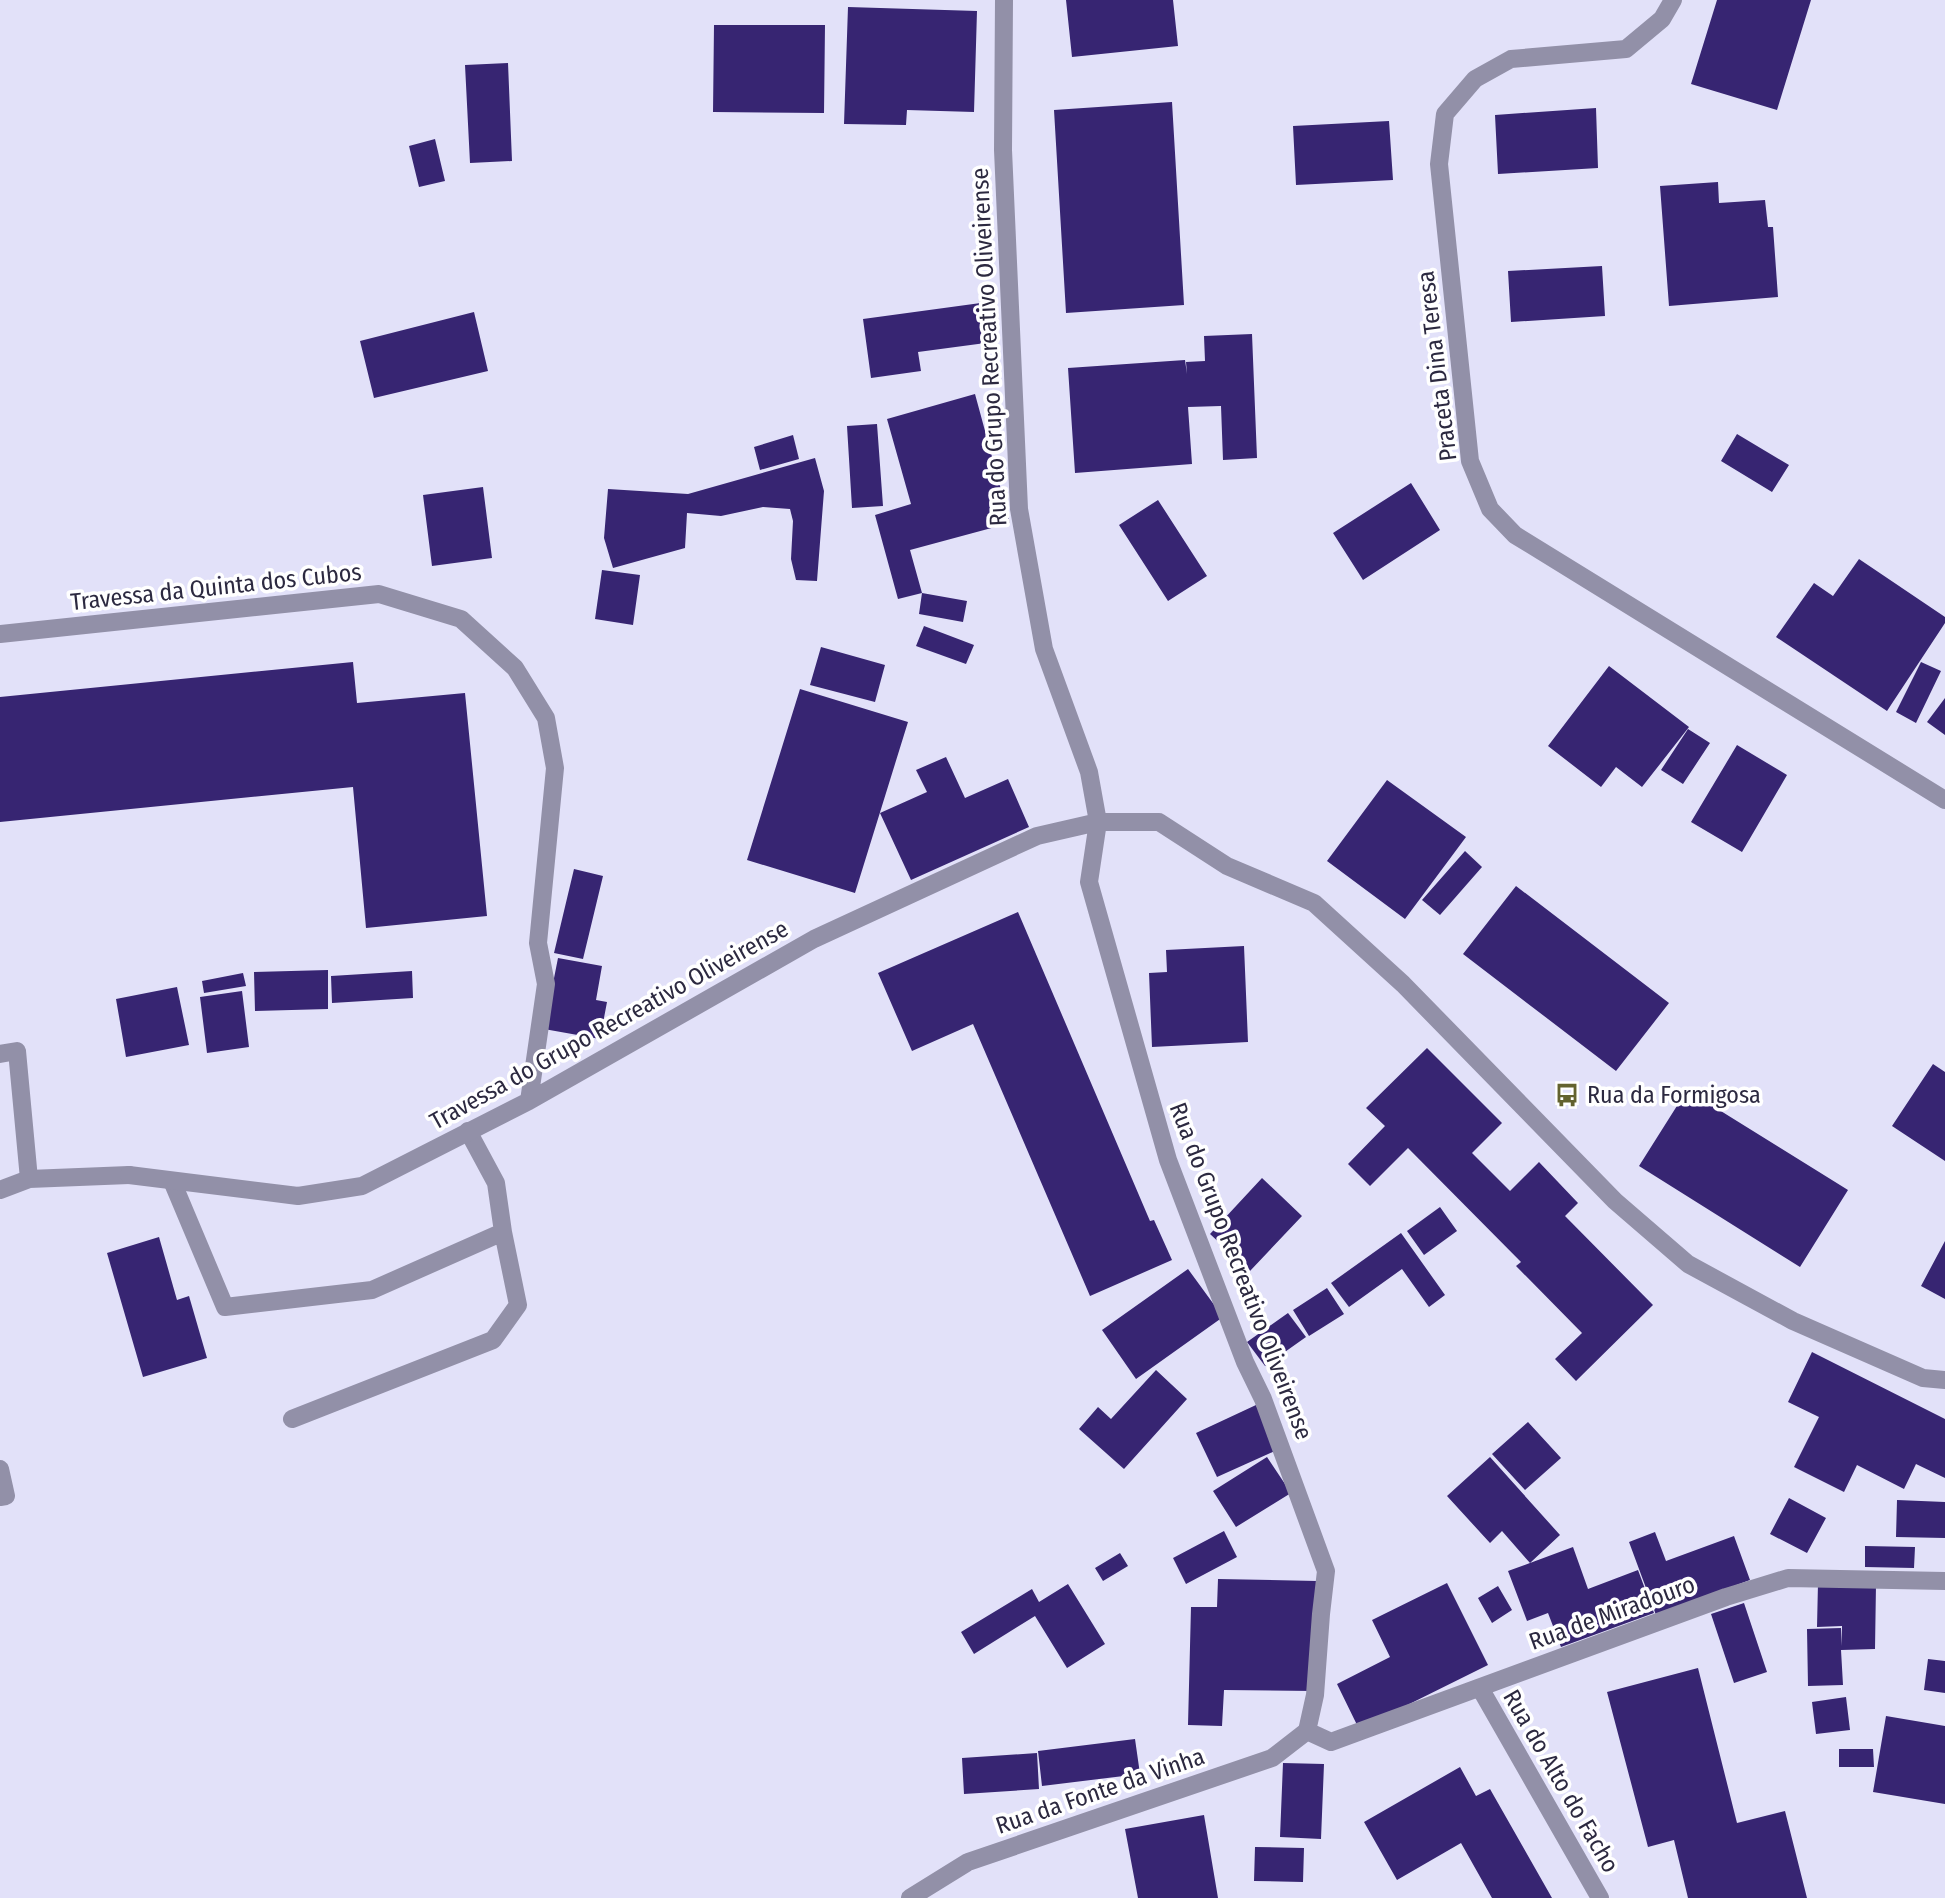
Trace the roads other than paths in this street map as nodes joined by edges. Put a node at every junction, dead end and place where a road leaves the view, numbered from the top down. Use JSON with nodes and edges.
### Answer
{"nodes":[{"id":1,"x":1004,"y":0,"type":"edge"},
{"id":2,"x":1673,"y":0,"type":"edge"},
{"id":3,"x":0,"y":634,"type":"edge"},
{"id":4,"x":1945,"y":800,"type":"edge"},
{"id":5,"x":1098,"y":821,"type":"junction"},
{"id":6,"x":0,"y":1054,"type":"edge"},
{"id":7,"x":529,"y":1101,"type":"junction"},
{"id":8,"x":468,"y":1131,"type":"junction"},
{"id":9,"x":29,"y":1179,"type":"junction"},
{"id":10,"x":172,"y":1181,"type":"junction"},
{"id":11,"x":0,"y":1190,"type":"edge"},
{"id":12,"x":503,"y":1232,"type":"junction"},
{"id":13,"x":1945,"y":1380,"type":"edge"},
{"id":14,"x":292,"y":1419,"type":"dead end"},
{"id":15,"x":0,"y":1469,"type":"edge"},
{"id":16,"x":0,"y":1497,"type":"edge"},
{"id":17,"x":1945,"y":1581,"type":"edge"},
{"id":18,"x":1480,"y":1688,"type":"junction"},
{"id":19,"x":1307,"y":1731,"type":"junction"},
{"id":20,"x":910,"y":1898,"type":"edge"},
{"id":21,"x":1600,"y":1898,"type":"edge"}],
"edges":[{"from":1,"to":5,"type":"street","name":"Rua do Grupo Recreativo Oliveirense"},
{"from":2,"to":4,"type":"street","name":"Praceta Dina Teresa"},
{"from":3,"to":7,"type":"street","name":"Travessa da Quinta dos Cubos"},
{"from":5,"to":7,"type":"street","name":"Travessa do Grupo Recreativo Oliveirense"},
{"from":5,"to":13,"type":"street"},
{"from":5,"to":19,"type":"street","name":"Rua do Grupo Recreativo Oliveirense"},
{"from":6,"to":9,"type":"street"},
{"from":7,"to":8,"type":"street","name":"Travessa do Grupo Recreativo Oliveirense"},
{"from":8,"to":10,"type":"street","name":"Travessa do Grupo Recreativo Oliveirense"},
{"from":8,"to":12,"type":"street"},
{"from":9,"to":10,"type":"street","name":"Travessa do Grupo Recreativo Oliveirense"},
{"from":9,"to":11,"type":"street","name":"Travessa do Grupo Recreativo Oliveirense"},
{"from":10,"to":12,"type":"street"},
{"from":12,"to":14,"type":"street"},
{"from":15,"to":16,"type":"street"},
{"from":17,"to":18,"type":"street","name":"Rua de Miradouro"},
{"from":18,"to":19,"type":"street","name":"Rua de Miradouro"},
{"from":18,"to":21,"type":"street","name":"Rua do Alto do Facho"},
{"from":19,"to":20,"type":"street","name":"Rua da Fonte da Vinha"}]}
